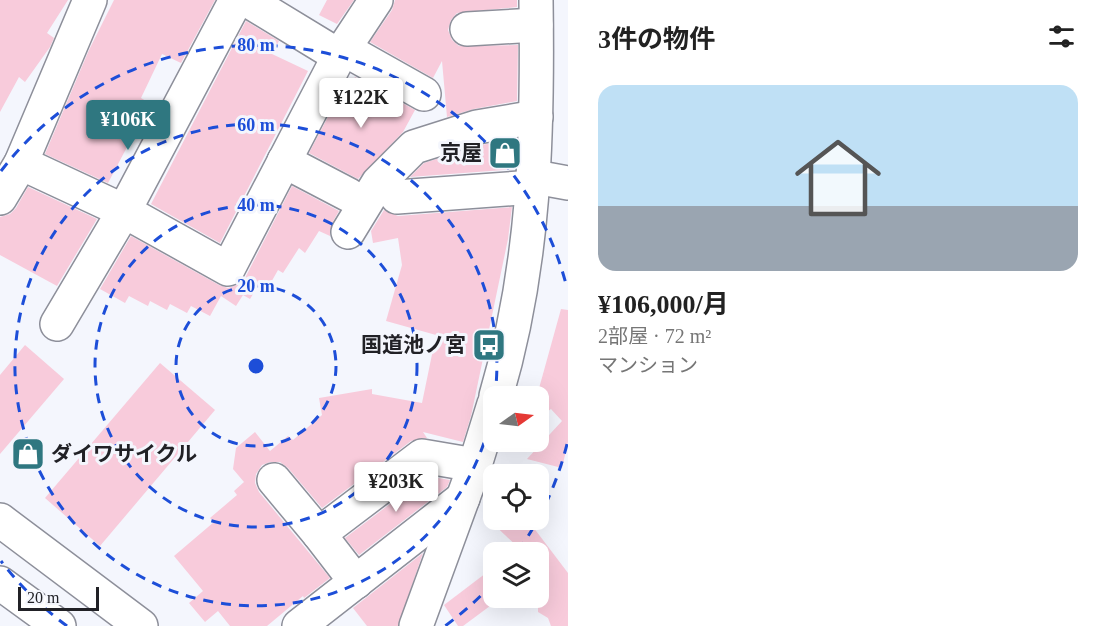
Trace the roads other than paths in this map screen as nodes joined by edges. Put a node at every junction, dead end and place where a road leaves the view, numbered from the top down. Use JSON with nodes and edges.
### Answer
{"nodes":[{"id":1,"x":90,"y":0,"type":"edge"},
{"id":2,"x":236,"y":0,"type":"edge"},
{"id":3,"x":247,"y":0,"type":"edge"},
{"id":4,"x":376,"y":0,"type":"edge"},
{"id":5,"x":536,"y":13,"type":"edge"},
{"id":6,"x":467,"y":29,"type":"dead end"},
{"id":7,"x":341,"y":52,"type":"junction"},
{"id":8,"x":424,"y":94,"type":"dead end"},
{"id":9,"x":537,"y":117,"type":"junction"},
{"id":10,"x":284,"y":161,"type":"junction"},
{"id":11,"x":21,"y":163,"type":"junction"},
{"id":12,"x":534,"y":182,"type":"junction"},
{"id":13,"x":568,"y":183,"type":"edge"},
{"id":14,"x":349,"y":195,"type":"dead end"},
{"id":15,"x":397,"y":197,"type":"dead end"},
{"id":16,"x":0,"y":198,"type":"edge"},
{"id":17,"x":124,"y":211,"type":"junction"},
{"id":18,"x":348,"y":232,"type":"dead end"},
{"id":19,"x":57,"y":324,"type":"dead end"},
{"id":20,"x":499,"y":386,"type":"edge"},
{"id":21,"x":483,"y":439,"type":"edge"},
{"id":22,"x":475,"y":465,"type":"junction"},
{"id":23,"x":274,"y":480,"type":"dead end"},
{"id":24,"x":463,"y":498,"type":"junction"},
{"id":25,"x":0,"y":520,"type":"edge"},
{"id":26,"x":319,"y":534,"type":"junction"},
{"id":27,"x":356,"y":582,"type":"junction"},
{"id":28,"x":0,"y":583,"type":"edge"},
{"id":29,"x":59,"y":626,"type":"edge"},
{"id":30,"x":141,"y":626,"type":"edge"},
{"id":31,"x":298,"y":626,"type":"edge"},
{"id":32,"x":416,"y":626,"type":"edge"}],
"edges":[{"from":1,"to":11,"type":"main road"},
{"from":2,"to":17,"type":"main road"},
{"from":3,"to":7,"type":"main road"},
{"from":4,"to":7,"type":"main road"},
{"from":5,"to":6,"type":"main road"},
{"from":5,"to":9,"type":"main road"},
{"from":7,"to":8,"type":"main road"},
{"from":7,"to":10,"type":"main road"},
{"from":9,"to":12,"type":"main road"},
{"from":9,"to":18,"type":"main road"},
{"from":10,"to":14,"type":"main road"},
{"from":10,"to":17,"type":"main road"},
{"from":11,"to":16,"type":"main road"},
{"from":11,"to":17,"type":"main road"},
{"from":12,"to":13,"type":"main road"},
{"from":12,"to":15,"type":"main road"},
{"from":12,"to":20,"type":"main road"},
{"from":17,"to":19,"type":"main road"},
{"from":21,"to":22,"type":"main road"},
{"from":22,"to":24,"type":"main road"},
{"from":22,"to":26,"type":"main road"},
{"from":23,"to":26,"type":"main road"},
{"from":24,"to":27,"type":"main road"},
{"from":24,"to":32,"type":"main road"},
{"from":25,"to":30,"type":"main road"},
{"from":26,"to":27,"type":"main road"},
{"from":27,"to":31,"type":"main road"},
{"from":28,"to":29,"type":"main road"}]}
